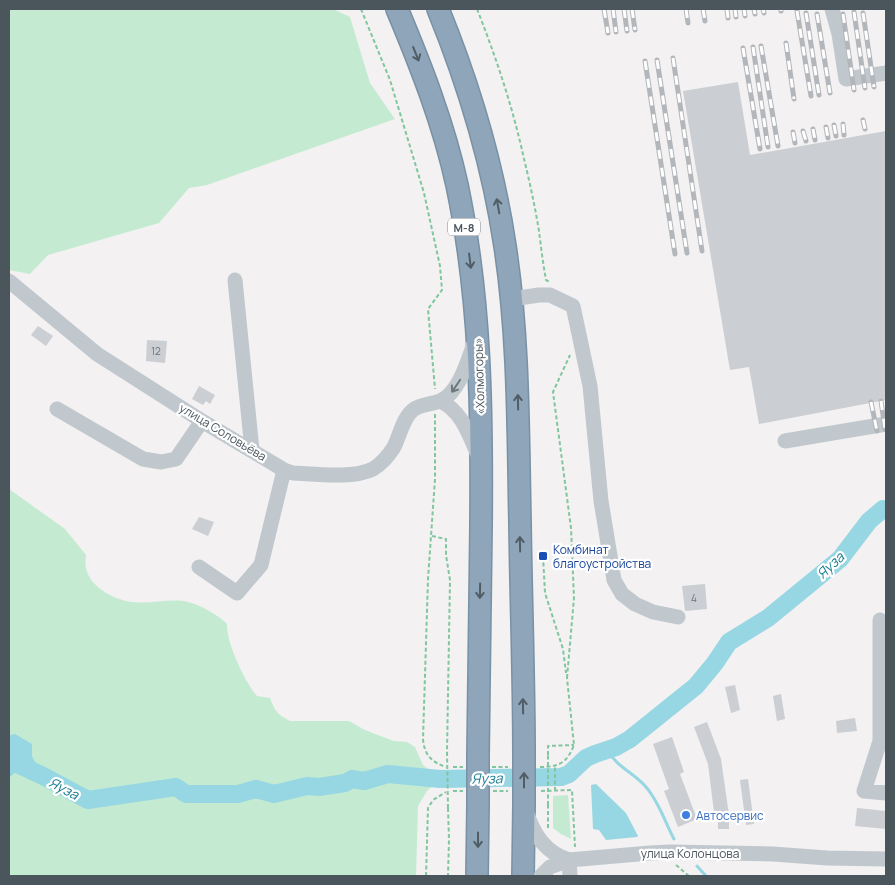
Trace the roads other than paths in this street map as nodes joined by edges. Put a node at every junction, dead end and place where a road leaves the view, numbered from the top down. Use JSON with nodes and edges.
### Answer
{"nodes":[{"id":1,"x":397,"y":9,"type":"edge"},
{"id":2,"x":438,"y":9,"type":"edge"},
{"id":3,"x":832,"y":9,"type":"edge"},
{"id":4,"x":886,"y":72,"type":"edge"},
{"id":5,"x":236,"y":280,"type":"dead end"},
{"id":6,"x":9,"y":281,"type":"edge"},
{"id":7,"x":512,"y":299,"type":"junction"},
{"id":8,"x":478,"y":332,"type":"junction"},
{"id":9,"x":437,"y":402,"type":"junction"},
{"id":10,"x":57,"y":409,"type":"dead end"},
{"id":11,"x":202,"y":421,"type":"junction"},
{"id":12,"x":886,"y":424,"type":"edge"},
{"id":13,"x":785,"y":441,"type":"dead end"},
{"id":14,"x":252,"y":450,"type":"junction"},
{"id":15,"x":481,"y":462,"type":"junction"},
{"id":16,"x":284,"y":470,"type":"junction"},
{"id":17,"x":199,"y":567,"type":"dead end"},
{"id":18,"x":678,"y":617,"type":"dead end"},
{"id":19,"x":880,"y":620,"type":"dead end"},
{"id":20,"x":883,"y":739,"type":"edge"},
{"id":21,"x":886,"y":793,"type":"edge"},
{"id":22,"x":524,"y":805,"type":"junction"},
{"id":23,"x":886,"y":859,"type":"edge"},
{"id":24,"x":569,"y":860,"type":"junction"},
{"id":25,"x":478,"y":876,"type":"edge"},
{"id":26,"x":523,"y":876,"type":"edge"},
{"id":27,"x":541,"y":876,"type":"edge"},
{"id":28,"x":570,"y":876,"type":"edge"}],
"edges":[{"from":1,"to":8,"type":"highway","name":"«Холмогоры»","number":"М-8","one_way":true},
{"from":7,"to":2,"type":"highway","one_way":true},
{"from":3,"to":4,"type":"street"},
{"from":5,"to":14,"type":"street"},
{"from":6,"to":11,"type":"street","name":"улица Соловьёва"},
{"from":7,"to":18,"type":"street"},
{"from":22,"to":7,"type":"highway","one_way":true,"bridge":true},
{"from":8,"to":9,"type":"street","name":"улица Соловьёва","one_way":true},
{"from":8,"to":15,"type":"highway","name":"«Холмогоры»","number":"М-8"},
{"from":9,"to":15,"type":"street"},
{"from":9,"to":16,"type":"street","name":"улица Соловьёва"},
{"from":10,"to":11,"type":"street"},
{"from":11,"to":14,"type":"street","name":"улица Соловьёва"},
{"from":12,"to":13,"type":"street"},
{"from":14,"to":16,"type":"street","name":"улица Соловьёва"},
{"from":15,"to":25,"type":"highway","name":"«Холмогоры»","number":"М-8","one_way":true,"bridge":true},
{"from":16,"to":17,"type":"street"},
{"from":19,"to":20,"type":"street"},
{"from":20,"to":21,"type":"street"},
{"from":22,"to":24,"type":"street"},
{"from":22,"to":26,"type":"highway"},
{"from":23,"to":24,"type":"street","name":"улица Колонцова"},
{"from":24,"to":27,"type":"street","name":"улица Колонцова"},
{"from":24,"to":28,"type":"street"}]}
